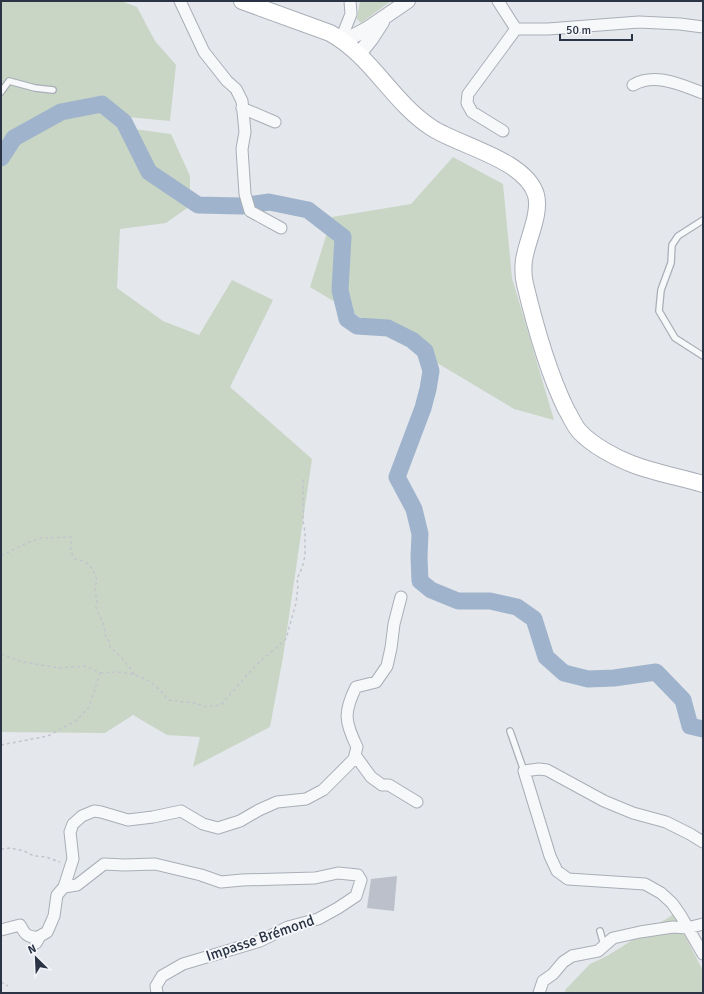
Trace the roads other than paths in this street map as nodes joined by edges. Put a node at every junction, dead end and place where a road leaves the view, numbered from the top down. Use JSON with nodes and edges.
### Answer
{"nodes":[{"id":1,"x":180,"y":1,"type":"edge"},
{"id":2,"x":242,"y":1,"type":"edge"},
{"id":3,"x":350,"y":1,"type":"edge"},
{"id":4,"x":408,"y":1,"type":"edge"},
{"id":5,"x":498,"y":1,"type":"edge"},
{"id":6,"x":385,"y":17,"type":"junction"},
{"id":7,"x":703,"y":27,"type":"edge"},
{"id":8,"x":516,"y":29,"type":"junction"},
{"id":9,"x":342,"y":40,"type":"junction"},
{"id":10,"x":359,"y":54,"type":"junction"},
{"id":11,"x":633,"y":85,"type":"dead end"},
{"id":12,"x":53,"y":90,"type":"dead end"},
{"id":13,"x":1,"y":92,"type":"edge"},
{"id":14,"x":703,"y":93,"type":"edge"},
{"id":15,"x":242,"y":108,"type":"junction"},
{"id":16,"x":275,"y":122,"type":"dead end"},
{"id":17,"x":503,"y":131,"type":"dead end"},
{"id":18,"x":703,"y":220,"type":"edge"},
{"id":19,"x":281,"y":228,"type":"dead end"},
{"id":20,"x":703,"y":356,"type":"edge"},
{"id":21,"x":703,"y":484,"type":"edge"},
{"id":22,"x":401,"y":597,"type":"dead end"},
{"id":23,"x":510,"y":731,"type":"dead end"},
{"id":24,"x":355,"y":755,"type":"junction"},
{"id":25,"x":524,"y":771,"type":"junction"},
{"id":26,"x":417,"y":802,"type":"dead end"},
{"id":27,"x":703,"y":842,"type":"edge"},
{"id":28,"x":64,"y":887,"type":"junction"},
{"id":29,"x":703,"y":924,"type":"edge"},
{"id":30,"x":687,"y":928,"type":"junction"},
{"id":31,"x":1,"y":930,"type":"edge"},
{"id":32,"x":600,"y":931,"type":"dead end"},
{"id":33,"x":604,"y":945,"type":"junction"},
{"id":34,"x":703,"y":954,"type":"edge"},
{"id":35,"x":157,"y":993,"type":"edge"},
{"id":36,"x":539,"y":993,"type":"edge"}],
"edges":[{"from":1,"to":15,"type":"street"},
{"from":2,"to":9,"type":"main road"},
{"from":3,"to":9,"type":"street"},
{"from":4,"to":6,"type":"street"},
{"from":5,"to":8,"type":"street"},
{"from":6,"to":9,"type":"street"},
{"from":6,"to":10,"type":"street"},
{"from":7,"to":8,"type":"street"},
{"from":8,"to":17,"type":"street"},
{"from":9,"to":10,"type":"main road"},
{"from":10,"to":21,"type":"main road"},
{"from":11,"to":14,"type":"street"},
{"from":12,"to":13,"type":"lane"},
{"from":15,"to":16,"type":"street"},
{"from":15,"to":19,"type":"street"},
{"from":18,"to":20,"type":"lane"},
{"from":22,"to":24,"type":"street"},
{"from":23,"to":25,"type":"lane"},
{"from":24,"to":26,"type":"street"},
{"from":24,"to":28,"type":"street"},
{"from":25,"to":27,"type":"street"},
{"from":25,"to":30,"type":"street"},
{"from":28,"to":31,"type":"street"},
{"from":28,"to":35,"type":"street","name":"Impasse Brémond"},
{"from":29,"to":30,"type":"street"},
{"from":30,"to":33,"type":"street"},
{"from":30,"to":34,"type":"street"},
{"from":32,"to":33,"type":"lane"},
{"from":33,"to":36,"type":"street"}]}
